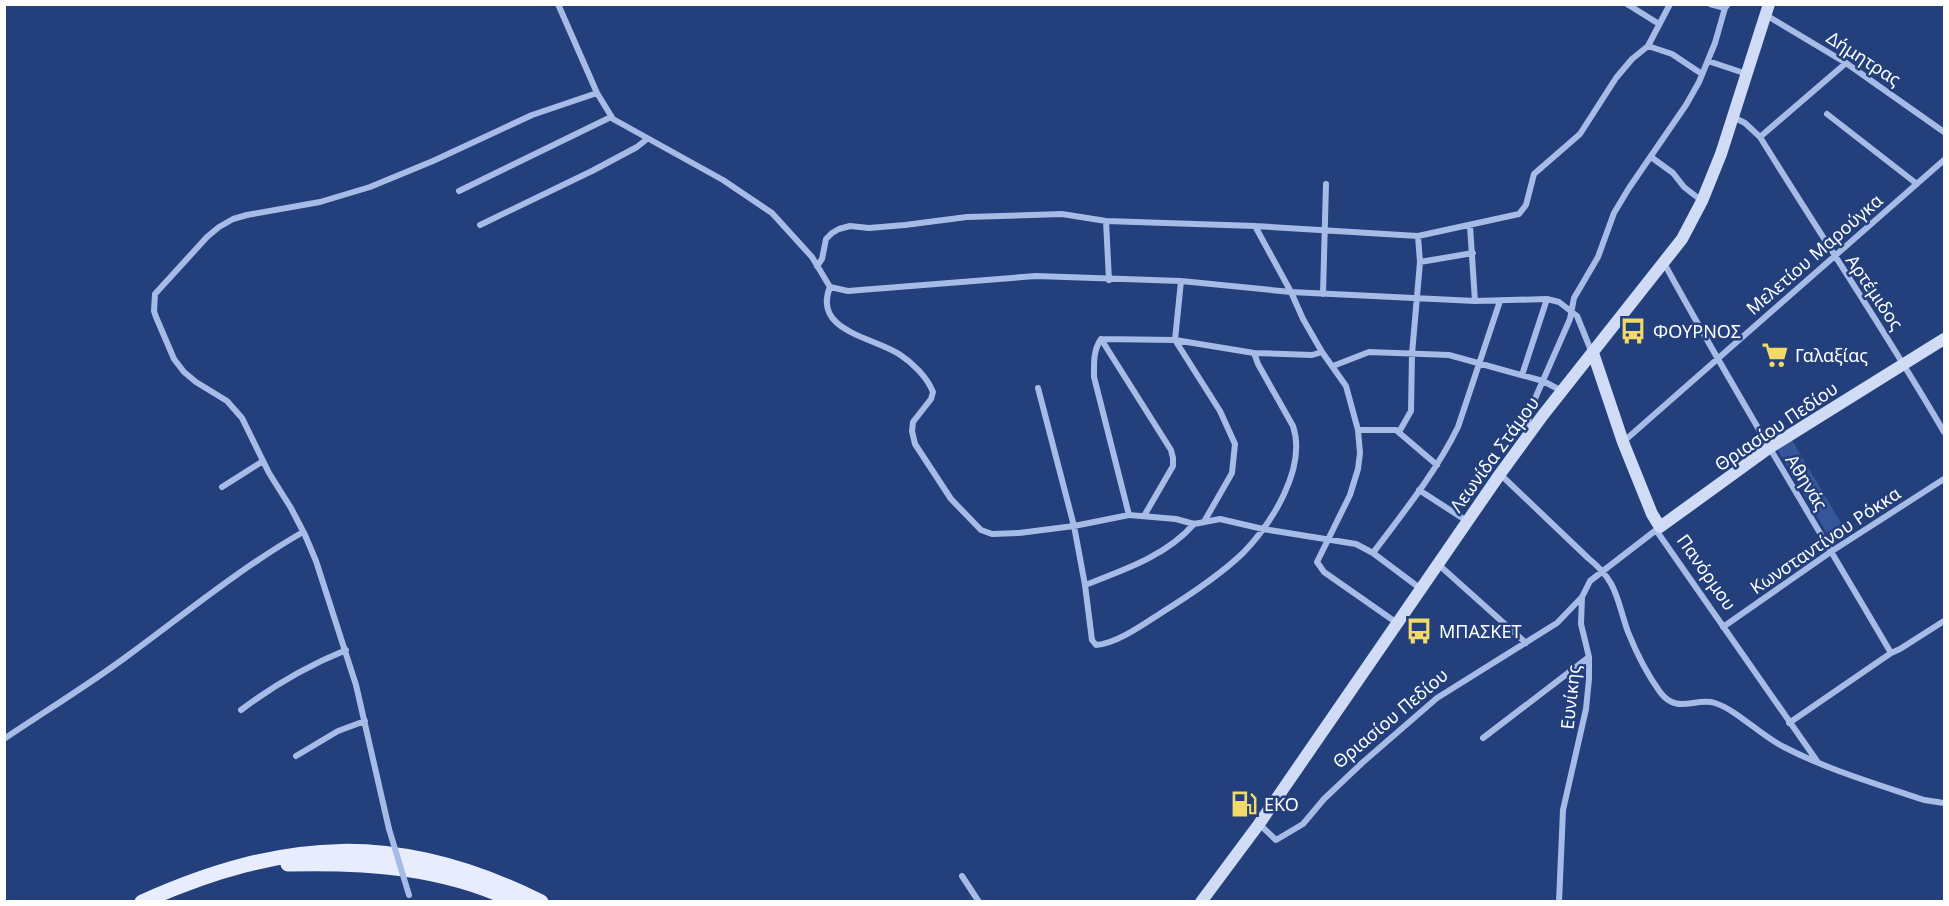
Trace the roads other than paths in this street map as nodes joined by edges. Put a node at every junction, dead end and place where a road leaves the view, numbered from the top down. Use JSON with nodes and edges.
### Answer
{"nodes":[{"id":1,"x":558,"y":4,"type":"edge"},
{"id":2,"x":1627,"y":4,"type":"edge"},
{"id":3,"x":1670,"y":4,"type":"edge"},
{"id":4,"x":1710,"y":4,"type":"edge"},
{"id":5,"x":1726,"y":6,"type":"edge"},
{"id":6,"x":1767,"y":10,"type":"edge"},
{"id":7,"x":1659,"y":24,"type":"junction"},
{"id":8,"x":1648,"y":46,"type":"junction"},
{"id":9,"x":1707,"y":62,"type":"junction"},
{"id":10,"x":1846,"y":63,"type":"junction"},
{"id":11,"x":1702,"y":74,"type":"junction"},
{"id":12,"x":1747,"y":74,"type":"junction"},
{"id":13,"x":597,"y":93,"type":"junction"},
{"id":14,"x":1827,"y":114,"type":"dead end"},
{"id":15,"x":611,"y":117,"type":"junction"},
{"id":16,"x":1733,"y":117,"type":"junction"},
{"id":17,"x":1944,"y":132,"type":"edge"},
{"id":18,"x":1760,"y":137,"type":"junction"},
{"id":19,"x":647,"y":139,"type":"junction"},
{"id":20,"x":1651,"y":157,"type":"junction"},
{"id":21,"x":1944,"y":160,"type":"edge"},
{"id":22,"x":1326,"y":184,"type":"dead end"},
{"id":23,"x":1917,"y":184,"type":"junction"},
{"id":24,"x":459,"y":191,"type":"dead end"},
{"id":25,"x":1702,"y":201,"type":"junction"},
{"id":26,"x":1106,"y":221,"type":"junction"},
{"id":27,"x":480,"y":225,"type":"dead end"},
{"id":28,"x":1255,"y":226,"type":"junction"},
{"id":29,"x":1470,"y":226,"type":"junction"},
{"id":30,"x":1326,"y":231,"type":"junction"},
{"id":31,"x":1418,"y":236,"type":"junction"},
{"id":32,"x":1473,"y":253,"type":"junction"},
{"id":33,"x":1834,"y":257,"type":"junction"},
{"id":34,"x":1420,"y":262,"type":"junction"},
{"id":35,"x":1664,"y":262,"type":"junction"},
{"id":36,"x":817,"y":266,"type":"junction"},
{"id":37,"x":1108,"y":280,"type":"junction"},
{"id":38,"x":1181,"y":281,"type":"junction"},
{"id":39,"x":830,"y":287,"type":"junction"},
{"id":40,"x":1291,"y":292,"type":"junction"},
{"id":41,"x":1323,"y":294,"type":"junction"},
{"id":42,"x":1416,"y":298,"type":"junction"},
{"id":43,"x":1547,"y":299,"type":"junction"},
{"id":44,"x":1475,"y":301,"type":"junction"},
{"id":45,"x":1500,"y":301,"type":"junction"},
{"id":46,"x":1571,"y":311,"type":"junction"},
{"id":47,"x":1944,"y":330,"type":"edge"},
{"id":48,"x":1101,"y":339,"type":"junction"},
{"id":49,"x":1944,"y":339,"type":"edge"},
{"id":50,"x":1175,"y":340,"type":"junction"},
{"id":51,"x":1322,"y":352,"type":"junction"},
{"id":52,"x":1254,"y":353,"type":"junction"},
{"id":53,"x":1593,"y":353,"type":"junction"},
{"id":54,"x":1412,"y":354,"type":"junction"},
{"id":55,"x":1717,"y":359,"type":"junction"},
{"id":56,"x":1903,"y":361,"type":"junction"},
{"id":57,"x":1478,"y":364,"type":"junction"},
{"id":58,"x":1333,"y":366,"type":"junction"},
{"id":59,"x":1522,"y":375,"type":"junction"},
{"id":60,"x":1543,"y":381,"type":"junction"},
{"id":61,"x":1038,"y":388,"type":"dead end"},
{"id":62,"x":1562,"y":392,"type":"junction"},
{"id":63,"x":1358,"y":430,"type":"junction"},
{"id":64,"x":1399,"y":432,"type":"junction"},
{"id":65,"x":1944,"y":432,"type":"edge"},
{"id":66,"x":1525,"y":440,"type":"junction"},
{"id":67,"x":1623,"y":442,"type":"junction"},
{"id":68,"x":1767,"y":445,"type":"junction"},
{"id":69,"x":263,"y":461,"type":"junction"},
{"id":70,"x":1437,"y":465,"type":"junction"},
{"id":71,"x":1500,"y":474,"type":"junction"},
{"id":72,"x":1944,"y":479,"type":"edge"},
{"id":73,"x":222,"y":487,"type":"dead end"},
{"id":74,"x":1419,"y":490,"type":"junction"},
{"id":75,"x":1129,"y":515,"type":"junction"},
{"id":76,"x":1144,"y":516,"type":"junction"},
{"id":77,"x":1205,"y":520,"type":"junction"},
{"id":78,"x":1467,"y":521,"type":"junction"},
{"id":79,"x":1194,"y":524,"type":"junction"},
{"id":80,"x":1074,"y":526,"type":"junction"},
{"id":81,"x":1657,"y":526,"type":"junction"},
{"id":82,"x":1263,"y":529,"type":"junction"},
{"id":83,"x":303,"y":532,"type":"junction"},
{"id":84,"x":1327,"y":540,"type":"junction"},
{"id":85,"x":1832,"y":551,"type":"junction"},
{"id":86,"x":1373,"y":553,"type":"junction"},
{"id":87,"x":1439,"y":565,"type":"junction"},
{"id":88,"x":1603,"y":570,"type":"junction"},
{"id":89,"x":1085,"y":585,"type":"junction"},
{"id":90,"x":1422,"y":590,"type":"junction"},
{"id":91,"x":1582,"y":597,"type":"junction"},
{"id":92,"x":1944,"y":621,"type":"edge"},
{"id":93,"x":1397,"y":623,"type":"junction"},
{"id":94,"x":1723,"y":627,"type":"junction"},
{"id":95,"x":1526,"y":643,"type":"junction"},
{"id":96,"x":346,"y":650,"type":"junction"},
{"id":97,"x":1891,"y":653,"type":"junction"},
{"id":98,"x":1589,"y":657,"type":"junction"},
{"id":99,"x":241,"y":710,"type":"dead end"},
{"id":100,"x":365,"y":721,"type":"junction"},
{"id":101,"x":1789,"y":723,"type":"junction"},
{"id":102,"x":1483,"y":738,"type":"dead end"},
{"id":103,"x":4,"y":739,"type":"edge"},
{"id":104,"x":296,"y":756,"type":"dead end"},
{"id":105,"x":1818,"y":762,"type":"junction"},
{"id":106,"x":1944,"y":803,"type":"edge"},
{"id":107,"x":1259,"y":824,"type":"junction"},
{"id":108,"x":244,"y":866,"type":"junction"},
{"id":109,"x":962,"y":876,"type":"dead end"},
{"id":110,"x":410,"y":898,"type":"edge"},
{"id":111,"x":142,"y":902,"type":"edge"},
{"id":112,"x":516,"y":902,"type":"edge"},
{"id":113,"x":541,"y":902,"type":"edge"},
{"id":114,"x":979,"y":902,"type":"edge"},
{"id":115,"x":1201,"y":902,"type":"edge"},
{"id":116,"x":1559,"y":902,"type":"edge"}],
"edges":[{"from":1,"to":13,"type":"street"},
{"from":2,"to":7,"type":"street"},
{"from":3,"to":7,"type":"street"},
{"from":4,"to":5,"type":"street"},
{"from":5,"to":9,"type":"street"},
{"from":6,"to":10,"type":"street","name":"Δήμητρας"},
{"from":6,"to":12,"type":"main road","name":"Λεωνίδα Στάμου"},
{"from":7,"to":8,"type":"street"},
{"from":8,"to":11,"type":"street"},
{"from":8,"to":29,"type":"street"},
{"from":9,"to":11,"type":"street"},
{"from":9,"to":12,"type":"street"},
{"from":10,"to":17,"type":"street","name":"Δήμητρας"},
{"from":10,"to":18,"type":"street"},
{"from":11,"to":20,"type":"street"},
{"from":12,"to":16,"type":"main road","name":"Λεωνίδα Στάμου"},
{"from":13,"to":15,"type":"street"},
{"from":13,"to":69,"type":"street"},
{"from":14,"to":23,"type":"street"},
{"from":15,"to":19,"type":"street"},
{"from":15,"to":24,"type":"street"},
{"from":16,"to":18,"type":"street","name":"Αρτέμιδος"},
{"from":16,"to":25,"type":"main road","name":"Λεωνίδα Στάμου"},
{"from":18,"to":33,"type":"street","name":"Αρτέμιδος"},
{"from":19,"to":27,"type":"street"},
{"from":19,"to":36,"type":"street"},
{"from":20,"to":25,"type":"street"},
{"from":20,"to":46,"type":"street"},
{"from":21,"to":23,"type":"street","name":"Μελετίου Μαρούγκα"},
{"from":22,"to":30,"type":"street"},
{"from":23,"to":33,"type":"street","name":"Μελετίου Μαρούγκα"},
{"from":25,"to":35,"type":"main road","name":"Λεωνίδα Στάμου"},
{"from":26,"to":28,"type":"street"},
{"from":26,"to":36,"type":"street"},
{"from":26,"to":37,"type":"street"},
{"from":28,"to":30,"type":"street"},
{"from":28,"to":40,"type":"street"},
{"from":29,"to":31,"type":"street"},
{"from":29,"to":32,"type":"street"},
{"from":30,"to":31,"type":"street"},
{"from":30,"to":41,"type":"street"},
{"from":31,"to":34,"type":"street"},
{"from":32,"to":34,"type":"street"},
{"from":32,"to":44,"type":"street"},
{"from":33,"to":55,"type":"street","name":"Μελετίου Μαρούγκα"},
{"from":33,"to":56,"type":"street","name":"Αρτέμιδος"},
{"from":34,"to":42,"type":"street"},
{"from":35,"to":53,"type":"main road","name":"Λεωνίδα Στάμου"},
{"from":35,"to":55,"type":"street","name":"Αθηνάς"},
{"from":36,"to":39,"type":"street"},
{"from":37,"to":38,"type":"street"},
{"from":37,"to":39,"type":"street"},
{"from":38,"to":40,"type":"street"},
{"from":38,"to":50,"type":"street"},
{"from":39,"to":80,"type":"street"},
{"from":40,"to":41,"type":"street"},
{"from":40,"to":51,"type":"street"},
{"from":41,"to":42,"type":"street"},
{"from":42,"to":44,"type":"street"},
{"from":42,"to":54,"type":"street"},
{"from":43,"to":45,"type":"street"},
{"from":43,"to":46,"type":"street"},
{"from":43,"to":59,"type":"street"},
{"from":44,"to":45,"type":"street"},
{"from":45,"to":57,"type":"street"},
{"from":46,"to":53,"type":"street"},
{"from":46,"to":60,"type":"street"},
{"from":47,"to":56,"type":"main road","name":"Θριασίου Πεδίου"},
{"from":48,"to":50,"type":"street"},
{"from":48,"to":75,"type":"street"},
{"from":48,"to":76,"type":"street"},
{"from":49,"to":56,"type":"main road","name":"Θριασίου Πεδίου"},
{"from":50,"to":52,"type":"street"},
{"from":50,"to":77,"type":"street"},
{"from":51,"to":52,"type":"street"},
{"from":51,"to":58,"type":"street"},
{"from":52,"to":82,"type":"street"},
{"from":53,"to":62,"type":"main road","name":"Λεωνίδα Στάμου"},
{"from":53,"to":67,"type":"main road","name":"Πανόρμου"},
{"from":54,"to":57,"type":"street"},
{"from":54,"to":58,"type":"street"},
{"from":54,"to":64,"type":"street"},
{"from":55,"to":67,"type":"street","name":"Μελετίου Μαρούγκα"},
{"from":55,"to":68,"type":"street","name":"Αθηνάς"},
{"from":56,"to":65,"type":"street","name":"Αρτέμιδος"},
{"from":56,"to":68,"type":"main road","name":"Θριασίου Πεδίου"},
{"from":57,"to":59,"type":"street"},
{"from":57,"to":70,"type":"street"},
{"from":58,"to":63,"type":"street"},
{"from":59,"to":60,"type":"street"},
{"from":60,"to":62,"type":"street"},
{"from":60,"to":66,"type":"street"},
{"from":61,"to":80,"type":"street"},
{"from":62,"to":66,"type":"main road","name":"Λεωνίδα Στάμου"},
{"from":63,"to":64,"type":"street"},
{"from":63,"to":84,"type":"street"},
{"from":64,"to":70,"type":"street"},
{"from":66,"to":71,"type":"main road","name":"Λεωνίδα Στάμου"},
{"from":67,"to":81,"type":"main road","name":"Πανόρμου"},
{"from":68,"to":81,"type":"main road","name":"Θριασίου Πεδίου"},
{"from":68,"to":85,"type":"street","name":"Αθηνάς"},
{"from":69,"to":73,"type":"street"},
{"from":69,"to":83,"type":"street"},
{"from":70,"to":74,"type":"street"},
{"from":71,"to":78,"type":"main road","name":"Λεωνίδα Στάμου"},
{"from":71,"to":88,"type":"street"},
{"from":72,"to":85,"type":"street","name":"Κωνσταντίνου Ρόκκα"},
{"from":74,"to":78,"type":"street"},
{"from":74,"to":86,"type":"street"},
{"from":75,"to":76,"type":"street"},
{"from":75,"to":80,"type":"street"},
{"from":76,"to":79,"type":"street"},
{"from":77,"to":79,"type":"street"},
{"from":77,"to":82,"type":"street"},
{"from":78,"to":87,"type":"main road","name":"Λεωνίδα Στάμου"},
{"from":79,"to":89,"type":"street"},
{"from":80,"to":89,"type":"street"},
{"from":81,"to":88,"type":"street"},
{"from":81,"to":94,"type":"street","name":"Πανόρμου"},
{"from":82,"to":84,"type":"street"},
{"from":82,"to":89,"type":"street"},
{"from":83,"to":96,"type":"street"},
{"from":83,"to":103,"type":"street"},
{"from":84,"to":86,"type":"street"},
{"from":84,"to":93,"type":"street"},
{"from":85,"to":94,"type":"street","name":"Κωνσταντίνου Ρόκκα"},
{"from":85,"to":97,"type":"street","name":"Αθηνάς"},
{"from":86,"to":90,"type":"street"},
{"from":87,"to":90,"type":"main road","name":"Λεωνίδα Στάμου"},
{"from":87,"to":95,"type":"street"},
{"from":88,"to":91,"type":"street"},
{"from":88,"to":105,"type":"street"},
{"from":90,"to":93,"type":"main road","name":"Λεωνίδα Στάμου"},
{"from":91,"to":95,"type":"street","name":"Θριασίου Πεδίου"},
{"from":91,"to":98,"type":"street","name":"Ευνίκης"},
{"from":92,"to":97,"type":"street"},
{"from":93,"to":107,"type":"main road","name":"Λεωνίδα Στάμου"},
{"from":94,"to":101,"type":"street","name":"Πανόρμου"},
{"from":95,"to":107,"type":"street","name":"Θριασίου Πεδίου"},
{"from":96,"to":99,"type":"street"},
{"from":96,"to":100,"type":"street"},
{"from":97,"to":101,"type":"street"},
{"from":98,"to":102,"type":"street"},
{"from":98,"to":116,"type":"street","name":"Ευνίκης"},
{"from":100,"to":104,"type":"street"},
{"from":100,"to":110,"type":"street","bridge":true},
{"from":101,"to":105,"type":"street","name":"Πανόρμου"},
{"from":105,"to":106,"type":"street"},
{"from":107,"to":115,"type":"main road","name":"Λεωνίδα Στάμου"},
{"from":108,"to":111,"type":"main road"},
{"from":108,"to":112,"type":"main road"},
{"from":108,"to":113,"type":"main road"},
{"from":109,"to":114,"type":"street"}]}
